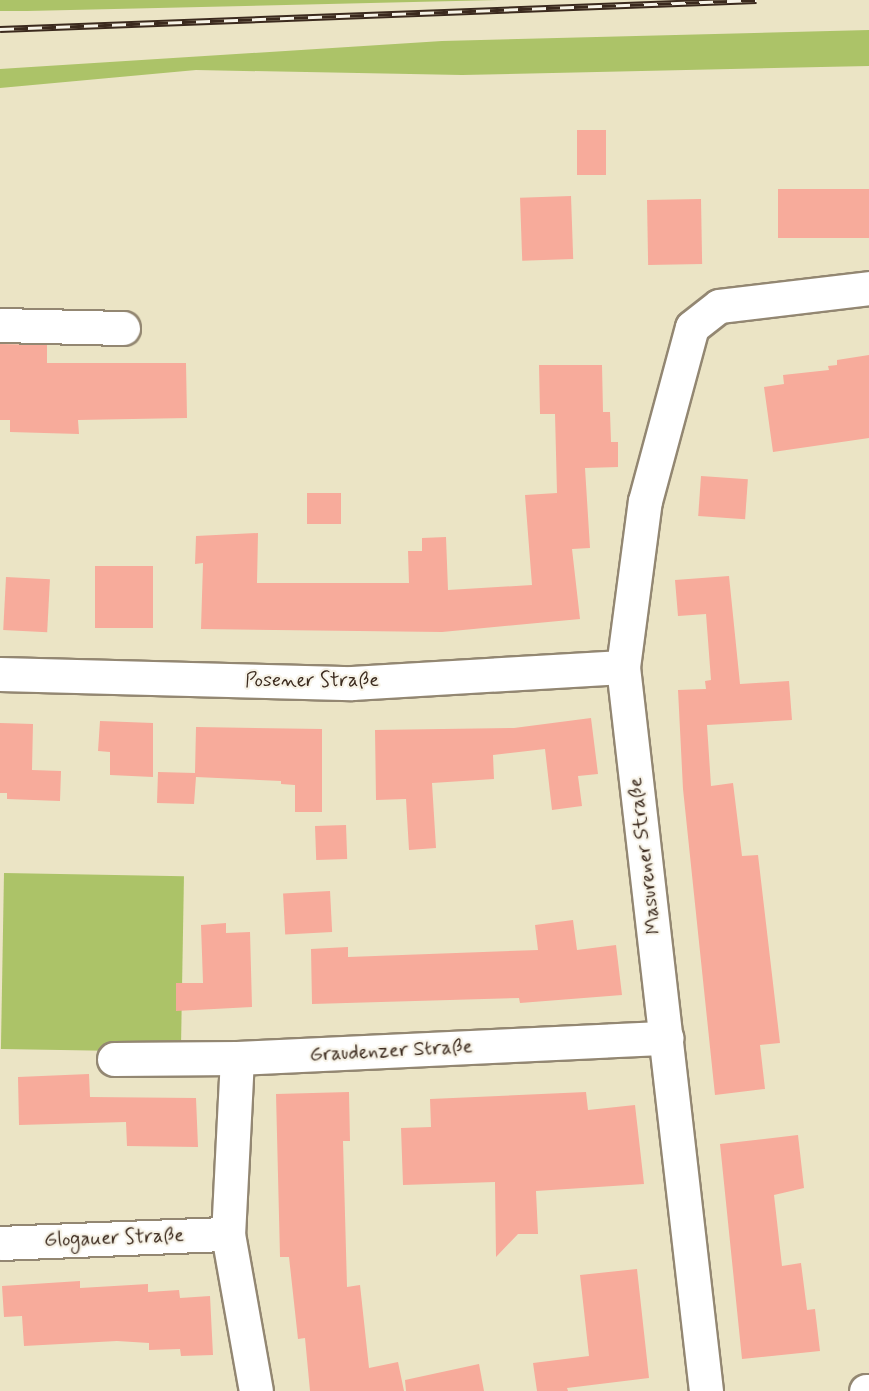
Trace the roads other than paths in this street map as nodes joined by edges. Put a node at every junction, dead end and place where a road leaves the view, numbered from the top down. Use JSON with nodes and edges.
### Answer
{"nodes":[{"id":1,"x":869,"y":288,"type":"edge"},
{"id":2,"x":0,"y":325,"type":"edge"},
{"id":3,"x":123,"y":328,"type":"dead end"},
{"id":4,"x":623,"y":667,"type":"junction"},
{"id":5,"x":0,"y":674,"type":"edge"},
{"id":6,"x":667,"y":1038,"type":"junction"},
{"id":7,"x":237,"y":1058,"type":"junction"},
{"id":8,"x":114,"y":1059,"type":"dead end"},
{"id":9,"x":228,"y":1234,"type":"junction"},
{"id":10,"x":0,"y":1243,"type":"edge"},
{"id":11,"x":256,"y":1391,"type":"edge"},
{"id":12,"x":706,"y":1391,"type":"edge"}],
"edges":[{"from":1,"to":4,"type":"street","name":"Masurener Straße"},
{"from":2,"to":3,"type":"street"},
{"from":4,"to":5,"type":"street","name":"Posener Straße"},
{"from":4,"to":6,"type":"street","name":"Masurener Straße"},
{"from":6,"to":7,"type":"street","name":"Graudenzer Straße"},
{"from":6,"to":12,"type":"street","name":"Masurener Straße"},
{"from":7,"to":8,"type":"street","name":"Graudenzer Straße"},
{"from":7,"to":9,"type":"street"},
{"from":9,"to":10,"type":"street","name":"Glogauer Straße"},
{"from":9,"to":11,"type":"street"}]}
